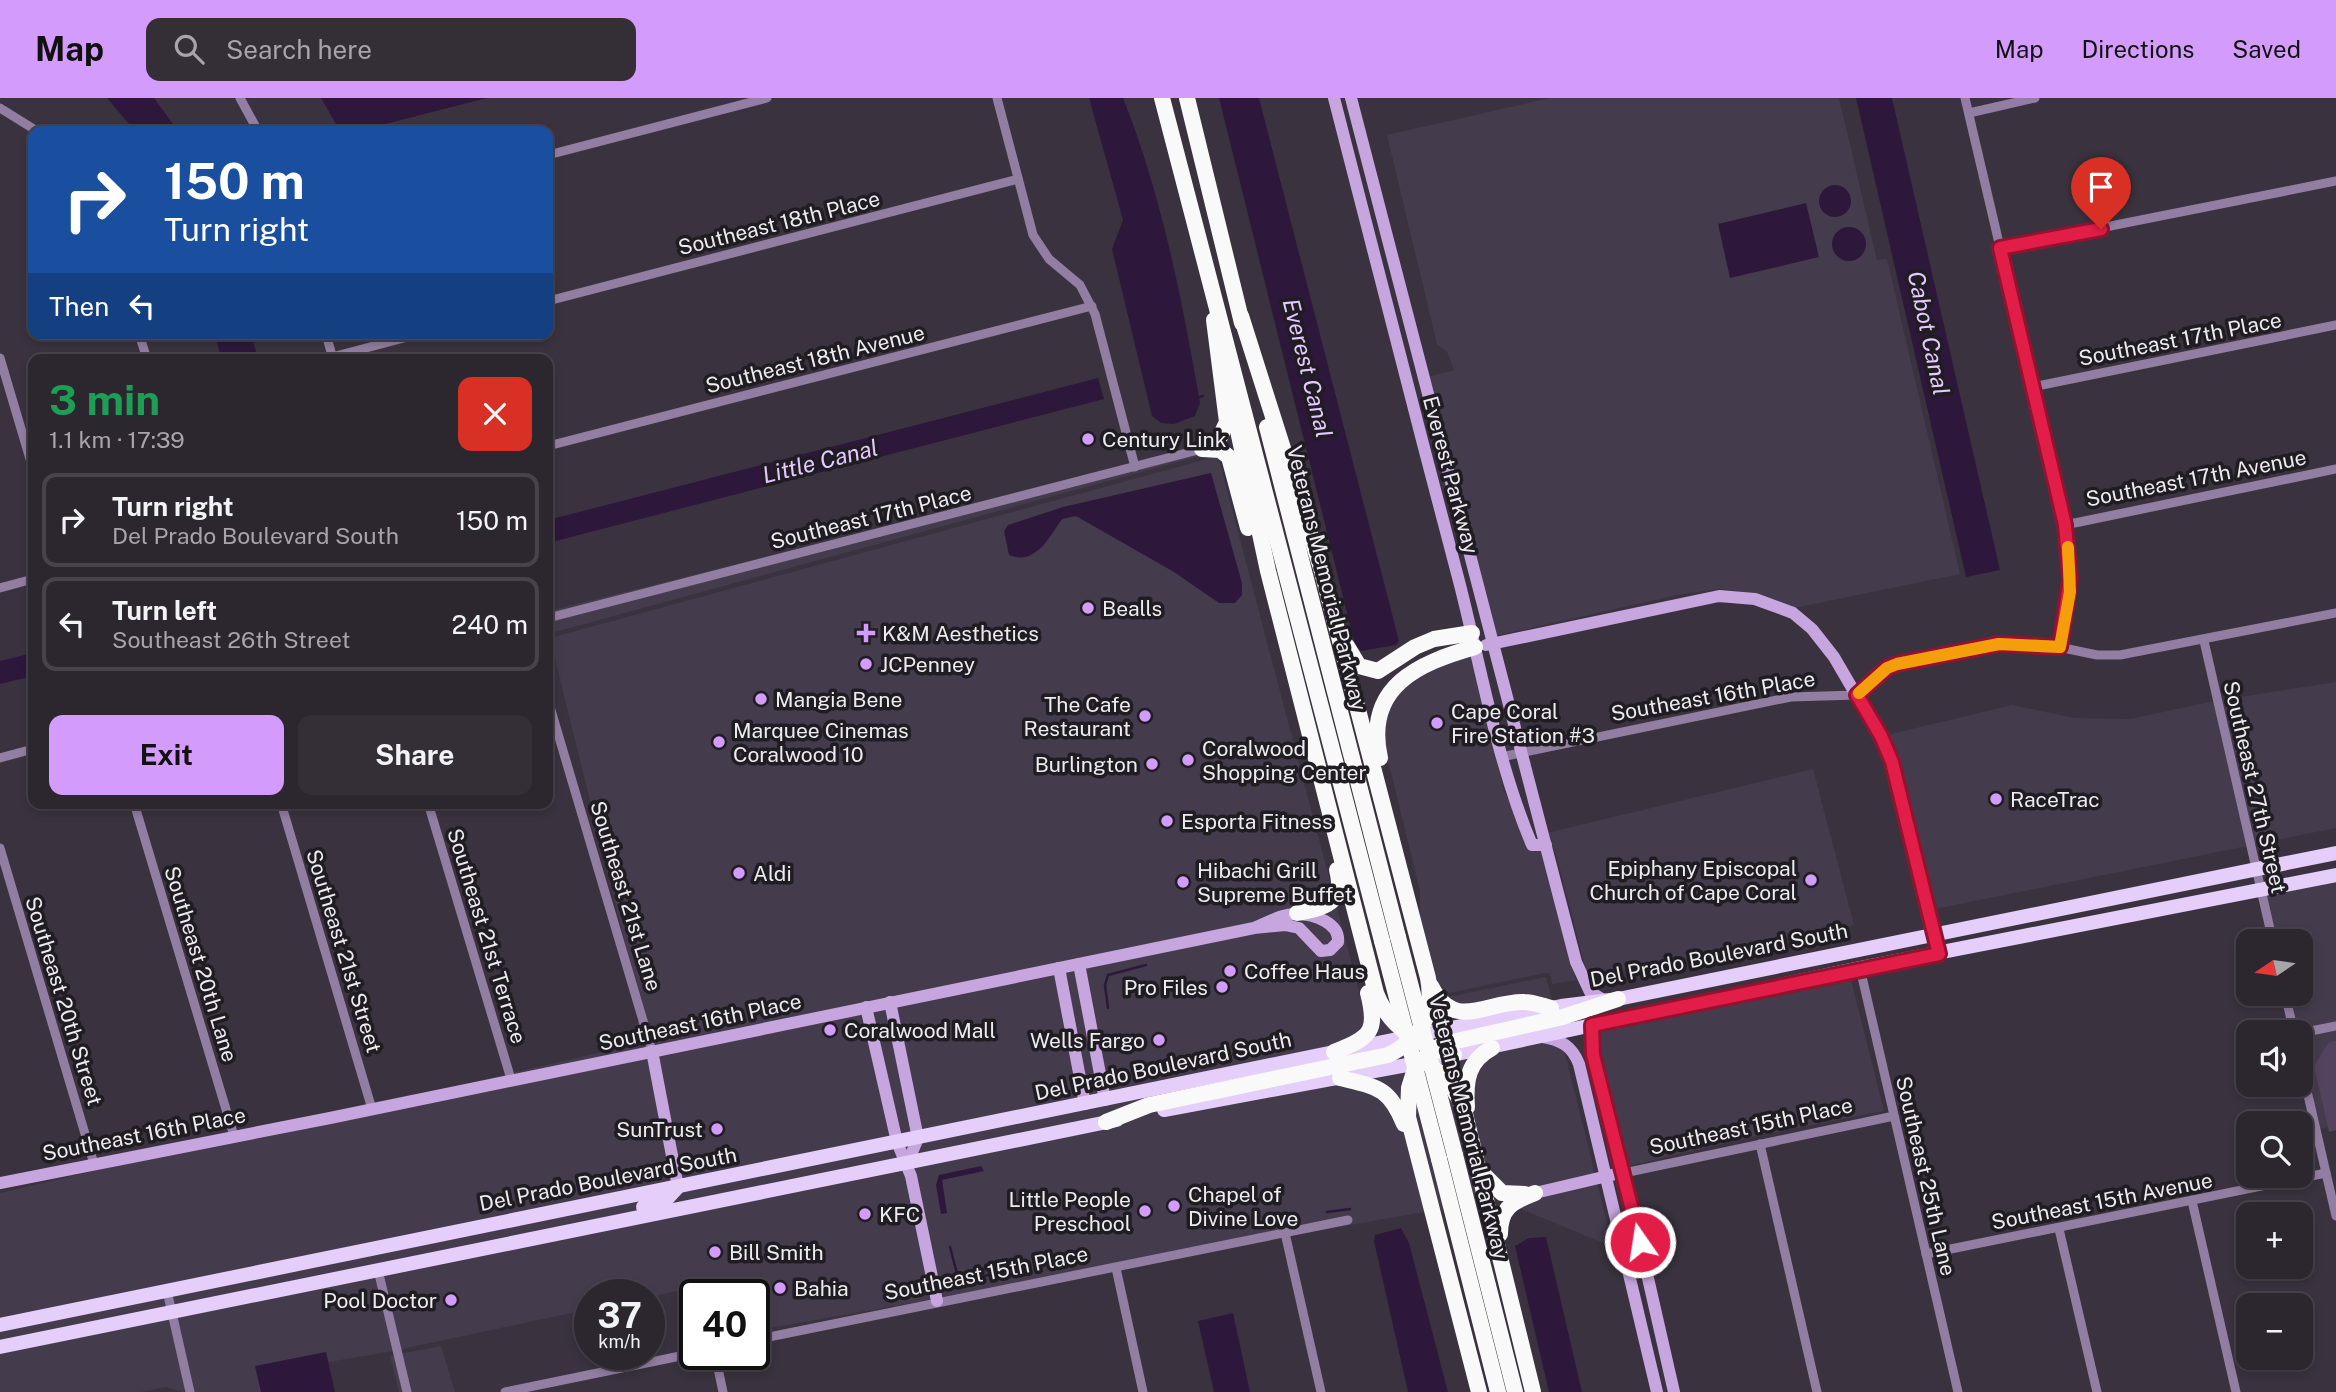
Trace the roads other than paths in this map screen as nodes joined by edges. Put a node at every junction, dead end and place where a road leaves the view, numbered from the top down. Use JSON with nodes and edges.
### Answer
{"nodes":[{"id":1,"x":240,"y":98,"type":"edge"},
{"id":2,"x":767,"y":98,"type":"edge"},
{"id":3,"x":997,"y":98,"type":"edge"},
{"id":4,"x":1155,"y":98,"type":"edge"},
{"id":5,"x":1162,"y":98,"type":"edge"},
{"id":6,"x":1187,"y":98,"type":"edge"},
{"id":7,"x":1334,"y":98,"type":"edge"},
{"id":8,"x":1350,"y":98,"type":"edge"},
{"id":9,"x":1965,"y":98,"type":"edge"},
{"id":10,"x":2035,"y":98,"type":"edge"},
{"id":11,"x":0,"y":108,"type":"edge"},
{"id":12,"x":1969,"y":113,"type":"junction"},
{"id":13,"x":1356,"y":120,"type":"junction"},
{"id":14,"x":1341,"y":124,"type":"junction"},
{"id":15,"x":29,"y":126,"type":"edge"},
{"id":16,"x":255,"y":126,"type":"edge"},
{"id":17,"x":553,"y":154,"type":"edge"},
{"id":18,"x":1018,"y":179,"type":"junction"},
{"id":19,"x":1182,"y":181,"type":"junction"},
{"id":20,"x":2336,"y":181,"type":"edge"},
{"id":21,"x":1382,"y":220,"type":"junction"},
{"id":22,"x":1367,"y":225,"type":"junction"},
{"id":23,"x":2000,"y":248,"type":"junction"},
{"id":24,"x":1206,"y":272,"type":"junction"},
{"id":25,"x":553,"y":300,"type":"edge"},
{"id":26,"x":1091,"y":306,"type":"junction"},
{"id":27,"x":1241,"y":316,"type":"junction"},
{"id":28,"x":1214,"y":320,"type":"junction"},
{"id":29,"x":2336,"y":325,"type":"edge"},
{"id":30,"x":398,"y":340,"type":"edge"},
{"id":31,"x":347,"y":354,"type":"edge"},
{"id":32,"x":0,"y":358,"type":"edge"},
{"id":33,"x":1419,"y":367,"type":"junction"},
{"id":34,"x":1404,"y":371,"type":"junction"},
{"id":35,"x":2032,"y":387,"type":"junction"},
{"id":36,"x":553,"y":445,"type":"edge"},
{"id":37,"x":1202,"y":449,"type":"junction"},
{"id":38,"x":28,"y":452,"type":"edge"},
{"id":39,"x":1135,"y":467,"type":"junction"},
{"id":40,"x":2336,"y":470,"type":"edge"},
{"id":41,"x":2065,"y":525,"type":"junction"},
{"id":42,"x":1321,"y":568,"type":"junction"},
{"id":43,"x":28,"y":580,"type":"edge"},
{"id":44,"x":0,"y":588,"type":"edge"},
{"id":45,"x":2336,"y":613,"type":"edge"},
{"id":46,"x":553,"y":617,"type":"edge"},
{"id":47,"x":1480,"y":641,"type":"junction"},
{"id":48,"x":2204,"y":641,"type":"junction"},
{"id":49,"x":2060,"y":647,"type":"junction"},
{"id":50,"x":1297,"y":689,"type":"junction"},
{"id":51,"x":1857,"y":695,"type":"junction"},
{"id":52,"x":553,"y":717,"type":"edge"},
{"id":53,"x":28,"y":750,"type":"edge"},
{"id":54,"x":1520,"y":753,"type":"junction"},
{"id":55,"x":1501,"y":757,"type":"junction"},
{"id":56,"x":0,"y":758,"type":"edge"},
{"id":57,"x":1319,"y":772,"type":"junction"},
{"id":58,"x":136,"y":809,"type":"edge"},
{"id":59,"x":283,"y":809,"type":"edge"},
{"id":60,"x":430,"y":809,"type":"edge"},
{"id":61,"x":1546,"y":845,"type":"junction"},
{"id":62,"x":0,"y":848,"type":"edge"},
{"id":63,"x":2336,"y":853,"type":"edge"},
{"id":64,"x":2256,"y":870,"type":"junction"},
{"id":65,"x":2336,"y":875,"type":"edge"},
{"id":66,"x":2261,"y":889,"type":"junction"},
{"id":67,"x":1351,"y":895,"type":"junction"},
{"id":68,"x":1297,"y":914,"type":"junction"},
{"id":69,"x":1414,"y":924,"type":"junction"},
{"id":70,"x":1254,"y":928,"type":"junction"},
{"id":71,"x":2270,"y":929,"type":"edge"},
{"id":72,"x":1935,"y":933,"type":"junction"},
{"id":73,"x":1390,"y":939,"type":"junction"},
{"id":74,"x":1420,"y":945,"type":"junction"},
{"id":75,"x":1365,"y":949,"type":"junction"},
{"id":76,"x":1939,"y":954,"type":"junction"},
{"id":77,"x":1079,"y":964,"type":"junction"},
{"id":78,"x":1059,"y":968,"type":"junction"},
{"id":79,"x":1860,"y":968,"type":"junction"},
{"id":80,"x":1428,"y":978,"type":"junction"},
{"id":81,"x":1611,"y":1000,"type":"junction"},
{"id":82,"x":890,"y":1002,"type":"junction"},
{"id":83,"x":866,"y":1007,"type":"junction"},
{"id":84,"x":1551,"y":1008,"type":"junction"},
{"id":85,"x":1592,"y":1025,"type":"junction"},
{"id":86,"x":2336,"y":1026,"type":"edge"},
{"id":87,"x":2313,"y":1031,"type":"edge"},
{"id":88,"x":1543,"y":1037,"type":"junction"},
{"id":89,"x":1411,"y":1040,"type":"junction"},
{"id":90,"x":1385,"y":1043,"type":"joint"},
{"id":91,"x":1492,"y":1048,"type":"junction"},
{"id":92,"x":652,"y":1051,"type":"junction"},
{"id":93,"x":1334,"y":1052,"type":"junction"},
{"id":94,"x":1454,"y":1055,"type":"joint"},
{"id":95,"x":1426,"y":1058,"type":"junction"},
{"id":96,"x":1340,"y":1078,"type":"junction"},
{"id":97,"x":511,"y":1079,"type":"junction"},
{"id":98,"x":2308,"y":1097,"type":"edge"},
{"id":99,"x":1105,"y":1100,"type":"junction"},
{"id":100,"x":1085,"y":1104,"type":"junction"},
{"id":101,"x":372,"y":1109,"type":"junction"},
{"id":102,"x":1894,"y":1116,"type":"junction"},
{"id":103,"x":1106,"y":1122,"type":"junction"},
{"id":104,"x":1469,"y":1127,"type":"junction"},
{"id":105,"x":234,"y":1136,"type":"junction"},
{"id":106,"x":918,"y":1138,"type":"junction"},
{"id":107,"x":897,"y":1142,"type":"junction"},
{"id":108,"x":1760,"y":1144,"type":"junction"},
{"id":109,"x":1474,"y":1148,"type":"junction"},
{"id":110,"x":1447,"y":1157,"type":"junction"},
{"id":111,"x":908,"y":1162,"type":"junction"},
{"id":112,"x":94,"y":1164,"type":"junction"},
{"id":113,"x":1479,"y":1169,"type":"junction"},
{"id":114,"x":1624,"y":1172,"type":"junction"},
{"id":115,"x":2326,"y":1173,"type":"junction"},
{"id":116,"x":1608,"y":1176,"type":"junction"},
{"id":117,"x":1424,"y":1177,"type":"junction"},
{"id":118,"x":0,"y":1183,"type":"edge"},
{"id":119,"x":678,"y":1186,"type":"junction"},
{"id":120,"x":1535,"y":1193,"type":"junction"},
{"id":121,"x":2192,"y":1201,"type":"junction"},
{"id":122,"x":2336,"y":1216,"type":"edge"},
{"id":123,"x":1348,"y":1220,"type":"dead end"},
{"id":124,"x":481,"y":1227,"type":"junction"},
{"id":125,"x":579,"y":1229,"type":"junction"},
{"id":126,"x":2059,"y":1229,"type":"junction"},
{"id":127,"x":1285,"y":1233,"type":"junction"},
{"id":128,"x":1500,"y":1252,"type":"junction"},
{"id":129,"x":1926,"y":1254,"type":"junction"},
{"id":130,"x":1116,"y":1268,"type":"junction"},
{"id":131,"x":378,"y":1270,"type":"junction"},
{"id":132,"x":167,"y":1291,"type":"junction"},
{"id":133,"x":937,"y":1301,"type":"junction"},
{"id":134,"x":172,"y":1312,"type":"junction"},
{"id":135,"x":0,"y":1325,"type":"edge"},
{"id":136,"x":770,"y":1337,"type":"edge"},
{"id":137,"x":0,"y":1347,"type":"edge"},
{"id":138,"x":679,"y":1357,"type":"edge"},
{"id":139,"x":718,"y":1370,"type":"edge"},
{"id":140,"x":545,"y":1388,"type":"edge"},
{"id":141,"x":190,"y":1392,"type":"edge"},
{"id":142,"x":407,"y":1392,"type":"edge"},
{"id":143,"x":505,"y":1392,"type":"edge"},
{"id":144,"x":723,"y":1392,"type":"edge"},
{"id":145,"x":1143,"y":1392,"type":"edge"},
{"id":146,"x":1321,"y":1392,"type":"edge"},
{"id":147,"x":1479,"y":1392,"type":"edge"},
{"id":148,"x":1499,"y":1392,"type":"edge"},
{"id":149,"x":1515,"y":1392,"type":"edge"},
{"id":150,"x":1533,"y":1392,"type":"edge"},
{"id":151,"x":1657,"y":1392,"type":"edge"},
{"id":152,"x":1674,"y":1392,"type":"edge"},
{"id":153,"x":1817,"y":1392,"type":"edge"},
{"id":154,"x":1958,"y":1392,"type":"edge"},
{"id":155,"x":2097,"y":1392,"type":"edge"},
{"id":156,"x":2236,"y":1392,"type":"edge"}],
"edges":[{"from":1,"to":16,"type":"street"},
{"from":2,"to":17,"type":"street"},
{"from":3,"to":18,"type":"street"},
{"from":4,"to":19,"type":"highway","name":"Veterans Memorial Parkway"},
{"from":5,"to":19,"type":"highway","name":"Veterans Memorial Parkway"},
{"from":6,"to":27,"type":"highway","name":"Veterans Memorial Parkway"},
{"from":7,"to":14,"type":"street","name":"Everest Parkway"},
{"from":8,"to":13,"type":"street","name":"Everest Parkway"},
{"from":9,"to":12,"type":"street"},
{"from":10,"to":12,"type":"street"},
{"from":11,"to":15,"type":"street"},
{"from":12,"to":23,"type":"street"},
{"from":13,"to":14,"type":"street"},
{"from":13,"to":21,"type":"street","name":"Everest Parkway"},
{"from":14,"to":22,"type":"street","name":"Everest Parkway"},
{"from":18,"to":25,"type":"street","name":"Southeast 18th Place"},
{"from":18,"to":26,"type":"street"},
{"from":19,"to":24,"type":"highway","name":"Veterans Memorial Parkway"},
{"from":20,"to":23,"type":"street"},
{"from":21,"to":22,"type":"street"},
{"from":21,"to":33,"type":"street","name":"Everest Parkway"},
{"from":22,"to":34,"type":"street","name":"Everest Parkway"},
{"from":23,"to":35,"type":"street"},
{"from":24,"to":28,"type":"highway"},
{"from":24,"to":73,"type":"highway","name":"Veterans Memorial Parkway"},
{"from":26,"to":36,"type":"street","name":"Southeast 18th Avenue"},
{"from":26,"to":39,"type":"street"},
{"from":27,"to":42,"type":"highway"},
{"from":27,"to":73,"type":"highway","name":"Veterans Memorial Parkway"},
{"from":28,"to":37,"type":"highway"},
{"from":28,"to":50,"type":"highway"},
{"from":29,"to":35,"type":"street","name":"Southeast 17th Place"},
{"from":30,"to":31,"type":"street"},
{"from":32,"to":38,"type":"street"},
{"from":33,"to":34,"type":"street"},
{"from":33,"to":47,"type":"street","name":"Everest Parkway"},
{"from":34,"to":47,"type":"street","name":"Everest Parkway"},
{"from":35,"to":41,"type":"street"},
{"from":37,"to":39,"type":"street","name":"Southeast 17th Place"},
{"from":37,"to":50,"type":"highway"},
{"from":39,"to":46,"type":"street","name":"Southeast 17th Place"},
{"from":40,"to":41,"type":"street","name":"Southeast 17th Avenue"},
{"from":41,"to":49,"type":"street"},
{"from":42,"to":47,"type":"highway"},
{"from":42,"to":69,"type":"highway"},
{"from":43,"to":44,"type":"street"},
{"from":45,"to":48,"type":"street"},
{"from":47,"to":51,"type":"street"},
{"from":47,"to":54,"type":"street","name":"Everest Parkway"},
{"from":47,"to":55,"type":"street","name":"Everest Parkway"},
{"from":47,"to":69,"type":"highway"},
{"from":48,"to":49,"type":"street"},
{"from":48,"to":64,"type":"street","name":"Southeast 27th Street"},
{"from":49,"to":51,"type":"street"},
{"from":50,"to":57,"type":"highway"},
{"from":51,"to":54,"type":"street","name":"Southeast 16th Place"},
{"from":51,"to":72,"type":"street"},
{"from":52,"to":92,"type":"street","name":"Southeast 21st Lane"},
{"from":53,"to":56,"type":"street"},
{"from":54,"to":55,"type":"street","name":"Southeast 16th Place"},
{"from":54,"to":61,"type":"street","name":"Everest Parkway"},
{"from":55,"to":61,"type":"street","name":"Everest Parkway"},
{"from":57,"to":67,"type":"highway"},
{"from":57,"to":68,"type":"highway"},
{"from":58,"to":105,"type":"street","name":"Southeast 20th Lane"},
{"from":59,"to":101,"type":"street","name":"Southeast 21st Street"},
{"from":60,"to":97,"type":"street","name":"Southeast 21st Terrace"},
{"from":61,"to":81,"type":"street","name":"Everest Parkway"},
{"from":62,"to":112,"type":"street","name":"Southeast 20th Street"},
{"from":63,"to":64,"type":"main road","name":"Del Prado Boulevard South"},
{"from":64,"to":66,"type":"street","name":"Southeast 27th Street"},
{"from":64,"to":72,"type":"main road","name":"Del Prado Boulevard South"},
{"from":65,"to":66,"type":"main road","name":"Del Prado Boulevard South"},
{"from":66,"to":71,"type":"street","name":"Southeast 27th Street"},
{"from":66,"to":76,"type":"main road","name":"Del Prado Boulevard South"},
{"from":67,"to":75,"type":"highway"},
{"from":67,"to":93,"type":"highway"},
{"from":68,"to":70,"type":"street"},
{"from":68,"to":70,"type":"street","name":"Southeast 16th Place"},
{"from":69,"to":74,"type":"highway"},
{"from":70,"to":77,"type":"street","name":"Southeast 16th Place"},
{"from":72,"to":76,"type":"street"},
{"from":72,"to":81,"type":"main road","name":"Del Prado Boulevard South"},
{"from":73,"to":110,"type":"highway","name":"Veterans Memorial Parkway","bridge":true},
{"from":74,"to":75,"type":"highway"},
{"from":74,"to":80,"type":"highway"},
{"from":75,"to":89,"type":"highway"},
{"from":76,"to":79,"type":"main road","name":"Del Prado Boulevard South"},
{"from":77,"to":78,"type":"street","name":"Southeast 16th Place"},
{"from":77,"to":99,"type":"street"},
{"from":78,"to":82,"type":"street","name":"Southeast 16th Place"},
{"from":78,"to":100,"type":"street"},
{"from":79,"to":85,"type":"main road","name":"Del Prado Boulevard South"},
{"from":79,"to":102,"type":"street","name":"Southeast 25th Lane"},
{"from":80,"to":84,"type":"highway"},
{"from":80,"to":89,"type":"highway"},
{"from":81,"to":84,"type":"main road","name":"Del Prado Boulevard South"},
{"from":81,"to":95,"type":"highway"},
{"from":82,"to":83,"type":"street","name":"Southeast 16th Place"},
{"from":82,"to":106,"type":"street"},
{"from":83,"to":92,"type":"street","name":"Southeast 16th Place"},
{"from":83,"to":107,"type":"street"},
{"from":84,"to":89,"type":"main road","name":"Del Prado Boulevard South"},
{"from":85,"to":88,"type":"main road","name":"Del Prado Boulevard South"},
{"from":85,"to":114,"type":"street"},
{"from":86,"to":87,"type":"street"},
{"from":88,"to":91,"type":"main road","name":"Del Prado Boulevard South"},
{"from":88,"to":116,"type":"street"},
{"from":89,"to":90,"type":"highway"},
{"from":89,"to":95,"type":"highway"},
{"from":89,"to":103,"type":"highway"},
{"from":90,"to":93,"type":"main road","name":"Del Prado Boulevard South"},
{"from":91,"to":94,"type":"main road","name":"Del Prado Boulevard South"},
{"from":91,"to":104,"type":"highway"},
{"from":92,"to":97,"type":"street","name":"Southeast 16th Place"},
{"from":92,"to":119,"type":"street","name":"Southeast 21st Lane"},
{"from":93,"to":99,"type":"main road","name":"Del Prado Boulevard South"},
{"from":94,"to":95,"type":"highway"},
{"from":95,"to":96,"type":"main road","name":"Del Prado Boulevard South"},
{"from":95,"to":104,"type":"highway"},
{"from":95,"to":117,"type":"highway"},
{"from":96,"to":103,"type":"main road","name":"Del Prado Boulevard South"},
{"from":96,"to":117,"type":"highway"},
{"from":97,"to":101,"type":"street","name":"Southeast 16th Place"},
{"from":98,"to":115,"type":"street"},
{"from":99,"to":100,"type":"main road","name":"Del Prado Boulevard South"},
{"from":100,"to":106,"type":"main road","name":"Del Prado Boulevard South"},
{"from":101,"to":105,"type":"street","name":"Southeast 16th Place"},
{"from":102,"to":108,"type":"street","name":"Southeast 15th Place"},
{"from":102,"to":129,"type":"street","name":"Southeast 25th Lane"},
{"from":103,"to":111,"type":"main road","name":"Del Prado Boulevard South"},
{"from":104,"to":109,"type":"highway"},
{"from":105,"to":112,"type":"street","name":"Southeast 16th Place"},
{"from":106,"to":107,"type":"main road","name":"Del Prado Boulevard South"},
{"from":106,"to":111,"type":"street"},
{"from":107,"to":111,"type":"street"},
{"from":107,"to":119,"type":"main road","name":"Del Prado Boulevard South"},
{"from":108,"to":114,"type":"street","name":"Southeast 15th Place"},
{"from":108,"to":153,"type":"street"},
{"from":109,"to":113,"type":"highway"},
{"from":109,"to":117,"type":"highway"},
{"from":110,"to":148,"type":"highway","name":"Veterans Memorial Parkway"},
{"from":110,"to":149,"type":"highway","name":"Veterans Memorial Parkway"},
{"from":111,"to":125,"type":"main road","name":"Del Prado Boulevard South"},
{"from":111,"to":133,"type":"street"},
{"from":112,"to":118,"type":"street","name":"Southeast 16th Place"},
{"from":113,"to":120,"type":"highway"},
{"from":113,"to":128,"type":"highway"},
{"from":114,"to":116,"type":"street","name":"Southeast 15th Place"},
{"from":114,"to":152,"type":"street"},
{"from":115,"to":121,"type":"street","name":"Southeast 15th Avenue"},
{"from":115,"to":122,"type":"street"},
{"from":116,"to":120,"type":"street","name":"Southeast 15th Place"},
{"from":116,"to":151,"type":"street"},
{"from":117,"to":147,"type":"highway"},
{"from":119,"to":124,"type":"main road","name":"Del Prado Boulevard South"},
{"from":119,"to":125,"type":"main road"},
{"from":120,"to":128,"type":"highway"},
{"from":121,"to":126,"type":"street","name":"Southeast 15th Avenue"},
{"from":121,"to":156,"type":"street"},
{"from":123,"to":127,"type":"street","name":"Southeast 15th Place"},
{"from":124,"to":131,"type":"main road"},
{"from":124,"to":132,"type":"main road","name":"Del Prado Boulevard South"},
{"from":125,"to":131,"type":"main road","name":"Del Prado Boulevard South"},
{"from":126,"to":129,"type":"street","name":"Southeast 15th Avenue"},
{"from":126,"to":155,"type":"street"},
{"from":127,"to":130,"type":"street","name":"Southeast 15th Place"},
{"from":127,"to":146,"type":"street"},
{"from":128,"to":150,"type":"highway"},
{"from":129,"to":154,"type":"street","name":"Southeast 25th Lane"},
{"from":130,"to":133,"type":"street","name":"Southeast 15th Place"},
{"from":130,"to":145,"type":"street"},
{"from":131,"to":134,"type":"main road","name":"Del Prado Boulevard South"},
{"from":131,"to":142,"type":"street"},
{"from":132,"to":134,"type":"street"},
{"from":132,"to":135,"type":"main road","name":"Del Prado Boulevard South"},
{"from":133,"to":136,"type":"street","name":"Southeast 15th Place"},
{"from":134,"to":137,"type":"main road","name":"Del Prado Boulevard South"},
{"from":134,"to":141,"type":"street"},
{"from":138,"to":140,"type":"street"},
{"from":139,"to":144,"type":"street"},
{"from":140,"to":143,"type":"street"}]}
